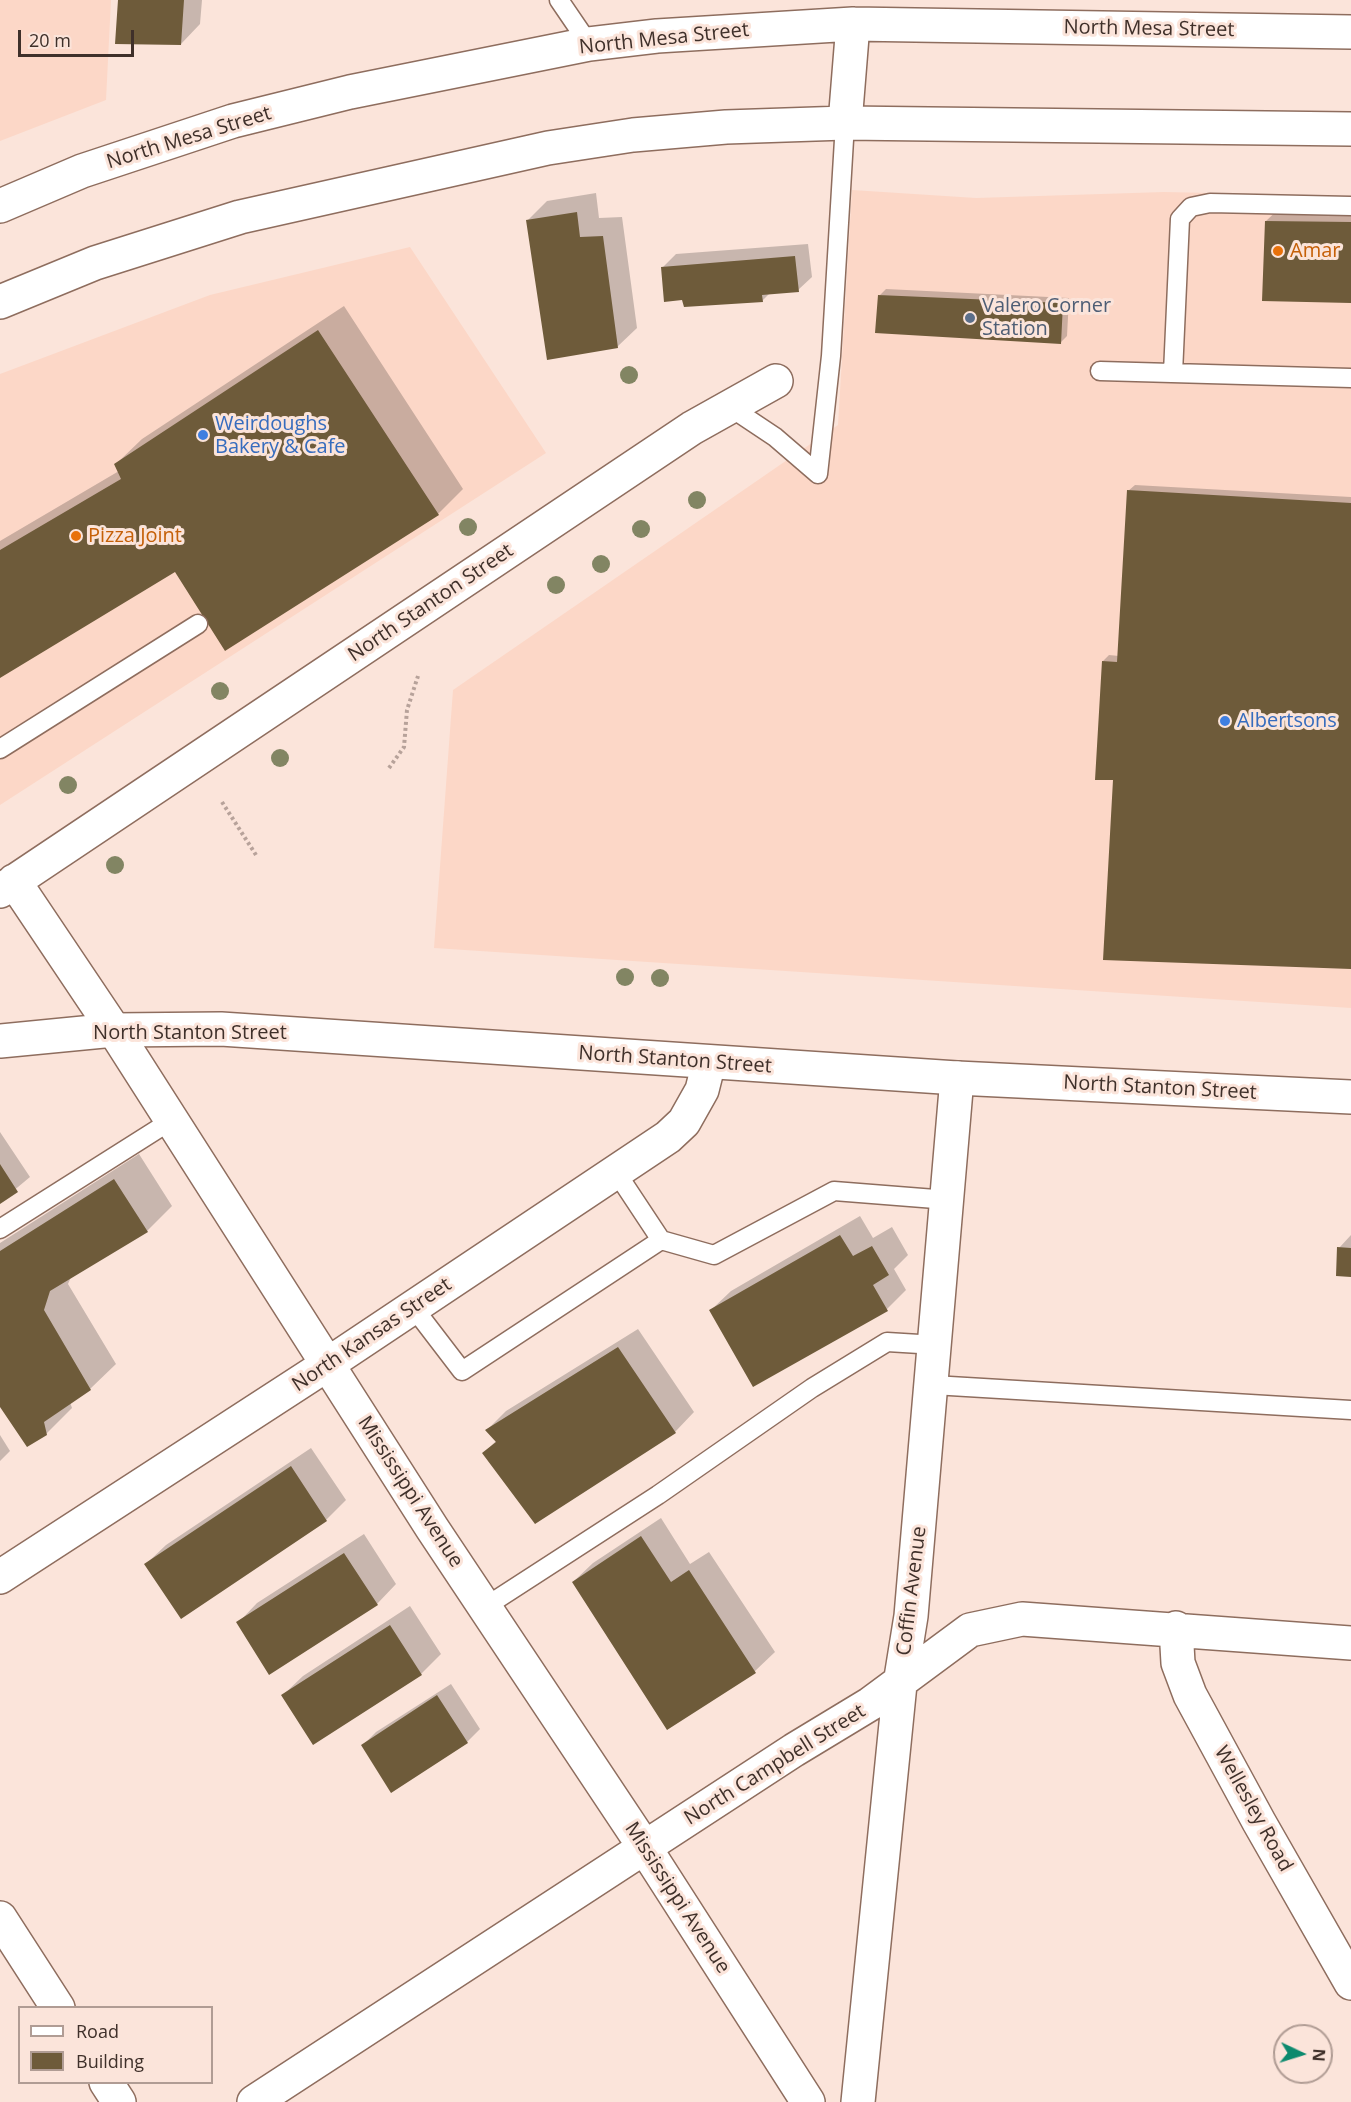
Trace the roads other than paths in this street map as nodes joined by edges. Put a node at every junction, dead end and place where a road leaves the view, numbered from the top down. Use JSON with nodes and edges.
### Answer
{"nodes":[{"id":1,"x":560,"y":0,"type":"edge"},
{"id":2,"x":853,"y":24,"type":"junction"},
{"id":3,"x":1351,"y":32,"type":"edge"},
{"id":4,"x":589,"y":44,"type":"junction"},
{"id":5,"x":845,"y":123,"type":"junction"},
{"id":6,"x":1351,"y":129,"type":"edge"},
{"id":7,"x":0,"y":206,"type":"edge"},
{"id":8,"x":1351,"y":207,"type":"edge"},
{"id":9,"x":0,"y":302,"type":"edge"},
{"id":10,"x":1100,"y":371,"type":"dead end"},
{"id":11,"x":1173,"y":373,"type":"junction"},
{"id":12,"x":1351,"y":378,"type":"edge"},
{"id":13,"x":776,"y":381,"type":"dead end"},
{"id":14,"x":730,"y":407,"type":"junction"},
{"id":15,"x":198,"y":624,"type":"dead end"},
{"id":16,"x":0,"y":749,"type":"edge"},
{"id":17,"x":7,"y":886,"type":"edge"},
{"id":18,"x":114,"y":1030,"type":"junction"},
{"id":19,"x":0,"y":1041,"type":"edge"},
{"id":20,"x":710,"y":1062,"type":"junction"},
{"id":21,"x":957,"y":1078,"type":"junction"},
{"id":22,"x":1351,"y":1097,"type":"edge"},
{"id":23,"x":172,"y":1120,"type":"junction"},
{"id":24,"x":616,"y":1172,"type":"junction"},
{"id":25,"x":948,"y":1200,"type":"junction"},
{"id":26,"x":0,"y":1229,"type":"edge"},
{"id":27,"x":661,"y":1240,"type":"junction"},
{"id":28,"x":413,"y":1307,"type":"junction"},
{"id":29,"x":936,"y":1345,"type":"junction"},
{"id":30,"x":328,"y":1364,"type":"junction"},
{"id":31,"x":933,"y":1385,"type":"junction"},
{"id":32,"x":1351,"y":1410,"type":"edge"},
{"id":33,"x":0,"y":1577,"type":"edge"},
{"id":34,"x":485,"y":1607,"type":"junction"},
{"id":35,"x":1176,"y":1628,"type":"junction"},
{"id":36,"x":1351,"y":1642,"type":"edge"},
{"id":37,"x":900,"y":1684,"type":"junction"},
{"id":38,"x":645,"y":1848,"type":"junction"},
{"id":39,"x":0,"y":1918,"type":"edge"},
{"id":40,"x":1351,"y":1983,"type":"edge"},
{"id":41,"x":57,"y":2006,"type":"edge"},
{"id":42,"x":107,"y":2084,"type":"edge"},
{"id":43,"x":798,"y":2098,"type":"edge"},
{"id":44,"x":119,"y":2102,"type":"edge"},
{"id":45,"x":254,"y":2102,"type":"edge"},
{"id":46,"x":858,"y":2102,"type":"edge"}],
"edges":[{"from":1,"to":4,"type":"lane"},
{"from":2,"to":3,"type":"street","name":"North Mesa Street"},
{"from":2,"to":4,"type":"street","name":"North Mesa Street"},
{"from":2,"to":5,"type":"street"},
{"from":4,"to":7,"type":"street","name":"North Mesa Street"},
{"from":5,"to":6,"type":"street"},
{"from":5,"to":9,"type":"street"},
{"from":5,"to":14,"type":"lane"},
{"from":8,"to":11,"type":"lane"},
{"from":10,"to":11,"type":"lane"},
{"from":11,"to":12,"type":"lane"},
{"from":13,"to":14,"type":"street","name":"North Stanton Street"},
{"from":14,"to":17,"type":"street","name":"North Stanton Street"},
{"from":15,"to":16,"type":"lane"},
{"from":17,"to":18,"type":"street","name":"Mississippi Avenue"},
{"from":18,"to":19,"type":"street","name":"North Stanton Street"},
{"from":18,"to":20,"type":"street","name":"North Stanton Street"},
{"from":18,"to":23,"type":"street","name":"Mississippi Avenue"},
{"from":20,"to":21,"type":"street","name":"North Stanton Street"},
{"from":20,"to":24,"type":"street","name":"North Kansas Street"},
{"from":21,"to":22,"type":"street","name":"North Stanton Street"},
{"from":21,"to":25,"type":"street","name":"Coffin Avenue"},
{"from":23,"to":26,"type":"lane"},
{"from":23,"to":30,"type":"street","name":"Mississippi Avenue"},
{"from":24,"to":27,"type":"lane"},
{"from":24,"to":28,"type":"street","name":"North Kansas Street"},
{"from":25,"to":27,"type":"lane"},
{"from":25,"to":29,"type":"street","name":"Coffin Avenue"},
{"from":27,"to":28,"type":"lane"},
{"from":28,"to":30,"type":"street","name":"North Kansas Street"},
{"from":29,"to":31,"type":"street","name":"Coffin Avenue"},
{"from":29,"to":34,"type":"lane"},
{"from":30,"to":33,"type":"street","name":"North Kansas Street"},
{"from":30,"to":34,"type":"street","name":"Mississippi Avenue"},
{"from":31,"to":32,"type":"lane"},
{"from":31,"to":37,"type":"street","name":"Coffin Avenue"},
{"from":34,"to":38,"type":"street","name":"Mississippi Avenue"},
{"from":35,"to":36,"type":"street","name":"North Campbell Street"},
{"from":35,"to":37,"type":"street","name":"North Campbell Street"},
{"from":35,"to":40,"type":"street","name":"Wellesley Road"},
{"from":37,"to":38,"type":"street","name":"North Campbell Street"},
{"from":37,"to":46,"type":"street","name":"Coffin Avenue"},
{"from":38,"to":43,"type":"street","name":"Mississippi Avenue"},
{"from":38,"to":45,"type":"street","name":"North Campbell Street"},
{"from":39,"to":41,"type":"street"},
{"from":42,"to":44,"type":"street"}]}
